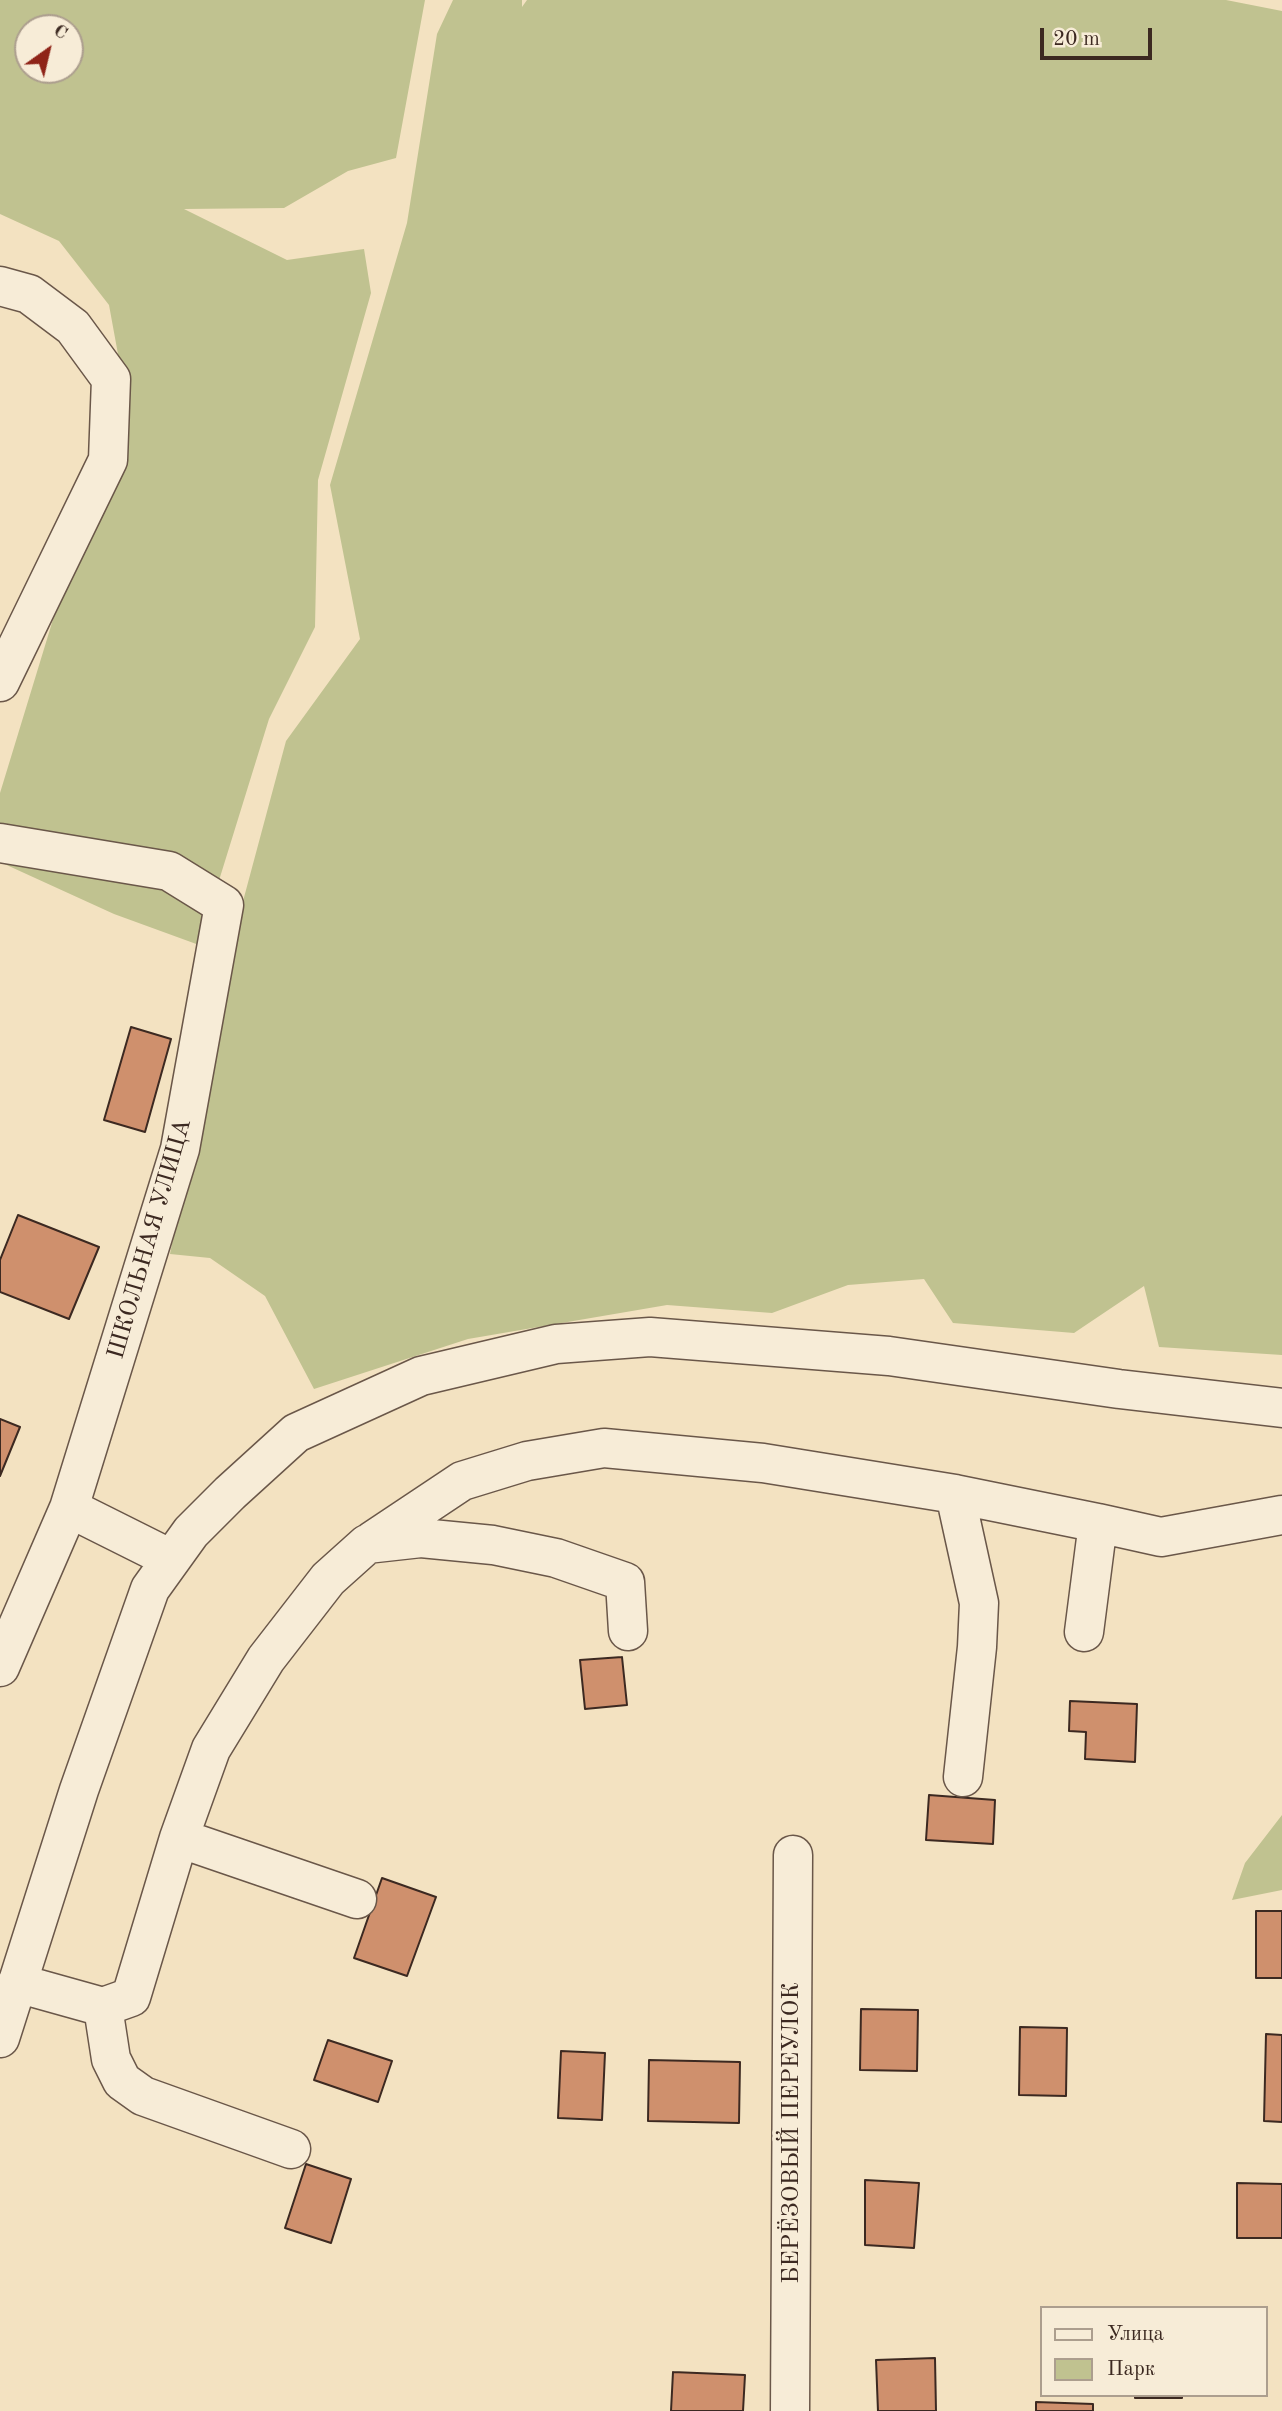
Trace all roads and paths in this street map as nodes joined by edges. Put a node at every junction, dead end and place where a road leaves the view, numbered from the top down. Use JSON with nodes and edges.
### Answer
{"nodes":[{"id":1,"x":0,"y":286,"type":"edge"},
{"id":2,"x":0,"y":682,"type":"edge"},
{"id":3,"x":0,"y":843,"type":"edge"},
{"id":4,"x":1282,"y":1408,"type":"edge"},
{"id":5,"x":955,"y":1494,"type":"junction"},
{"id":6,"x":69,"y":1508,"type":"junction"},
{"id":7,"x":1282,"y":1515,"type":"edge"},
{"id":8,"x":1098,"y":1523,"type":"junction"},
{"id":9,"x":367,"y":1544,"type":"junction"},
{"id":10,"x":172,"y":1559,"type":"junction"},
{"id":11,"x":628,"y":1631,"type":"dead end"},
{"id":12,"x":1084,"y":1632,"type":"dead end"},
{"id":13,"x":0,"y":1667,"type":"edge"},
{"id":14,"x":963,"y":1777,"type":"dead end"},
{"id":15,"x":179,"y":1838,"type":"junction"},
{"id":16,"x":793,"y":1855,"type":"dead end"},
{"id":17,"x":358,"y":1899,"type":"dead end"},
{"id":18,"x":17,"y":1983,"type":"junction"},
{"id":19,"x":103,"y":2007,"type":"junction"},
{"id":20,"x":0,"y":2038,"type":"edge"},
{"id":21,"x":291,"y":2149,"type":"dead end"},
{"id":22,"x":790,"y":2411,"type":"edge"}],
"edges":[{"from":1,"to":2,"type":"street"},
{"from":3,"to":6,"type":"street","name":"ШКОЛЬНАЯ УЛИЦА"},
{"from":4,"to":10,"type":"street"},
{"from":5,"to":8,"type":"street"},
{"from":5,"to":9,"type":"street"},
{"from":5,"to":14,"type":"street"},
{"from":6,"to":10,"type":"street"},
{"from":6,"to":13,"type":"street","name":"ШКОЛЬНАЯ УЛИЦА"},
{"from":7,"to":8,"type":"street"},
{"from":8,"to":12,"type":"street"},
{"from":9,"to":11,"type":"street"},
{"from":9,"to":15,"type":"street"},
{"from":10,"to":18,"type":"street"},
{"from":15,"to":17,"type":"street"},
{"from":15,"to":19,"type":"street"},
{"from":16,"to":22,"type":"street","name":"БЕРЁЗОВЫЙ ПЕРЕУЛОК"},
{"from":18,"to":19,"type":"street"},
{"from":18,"to":20,"type":"street"},
{"from":19,"to":21,"type":"street"}]}
